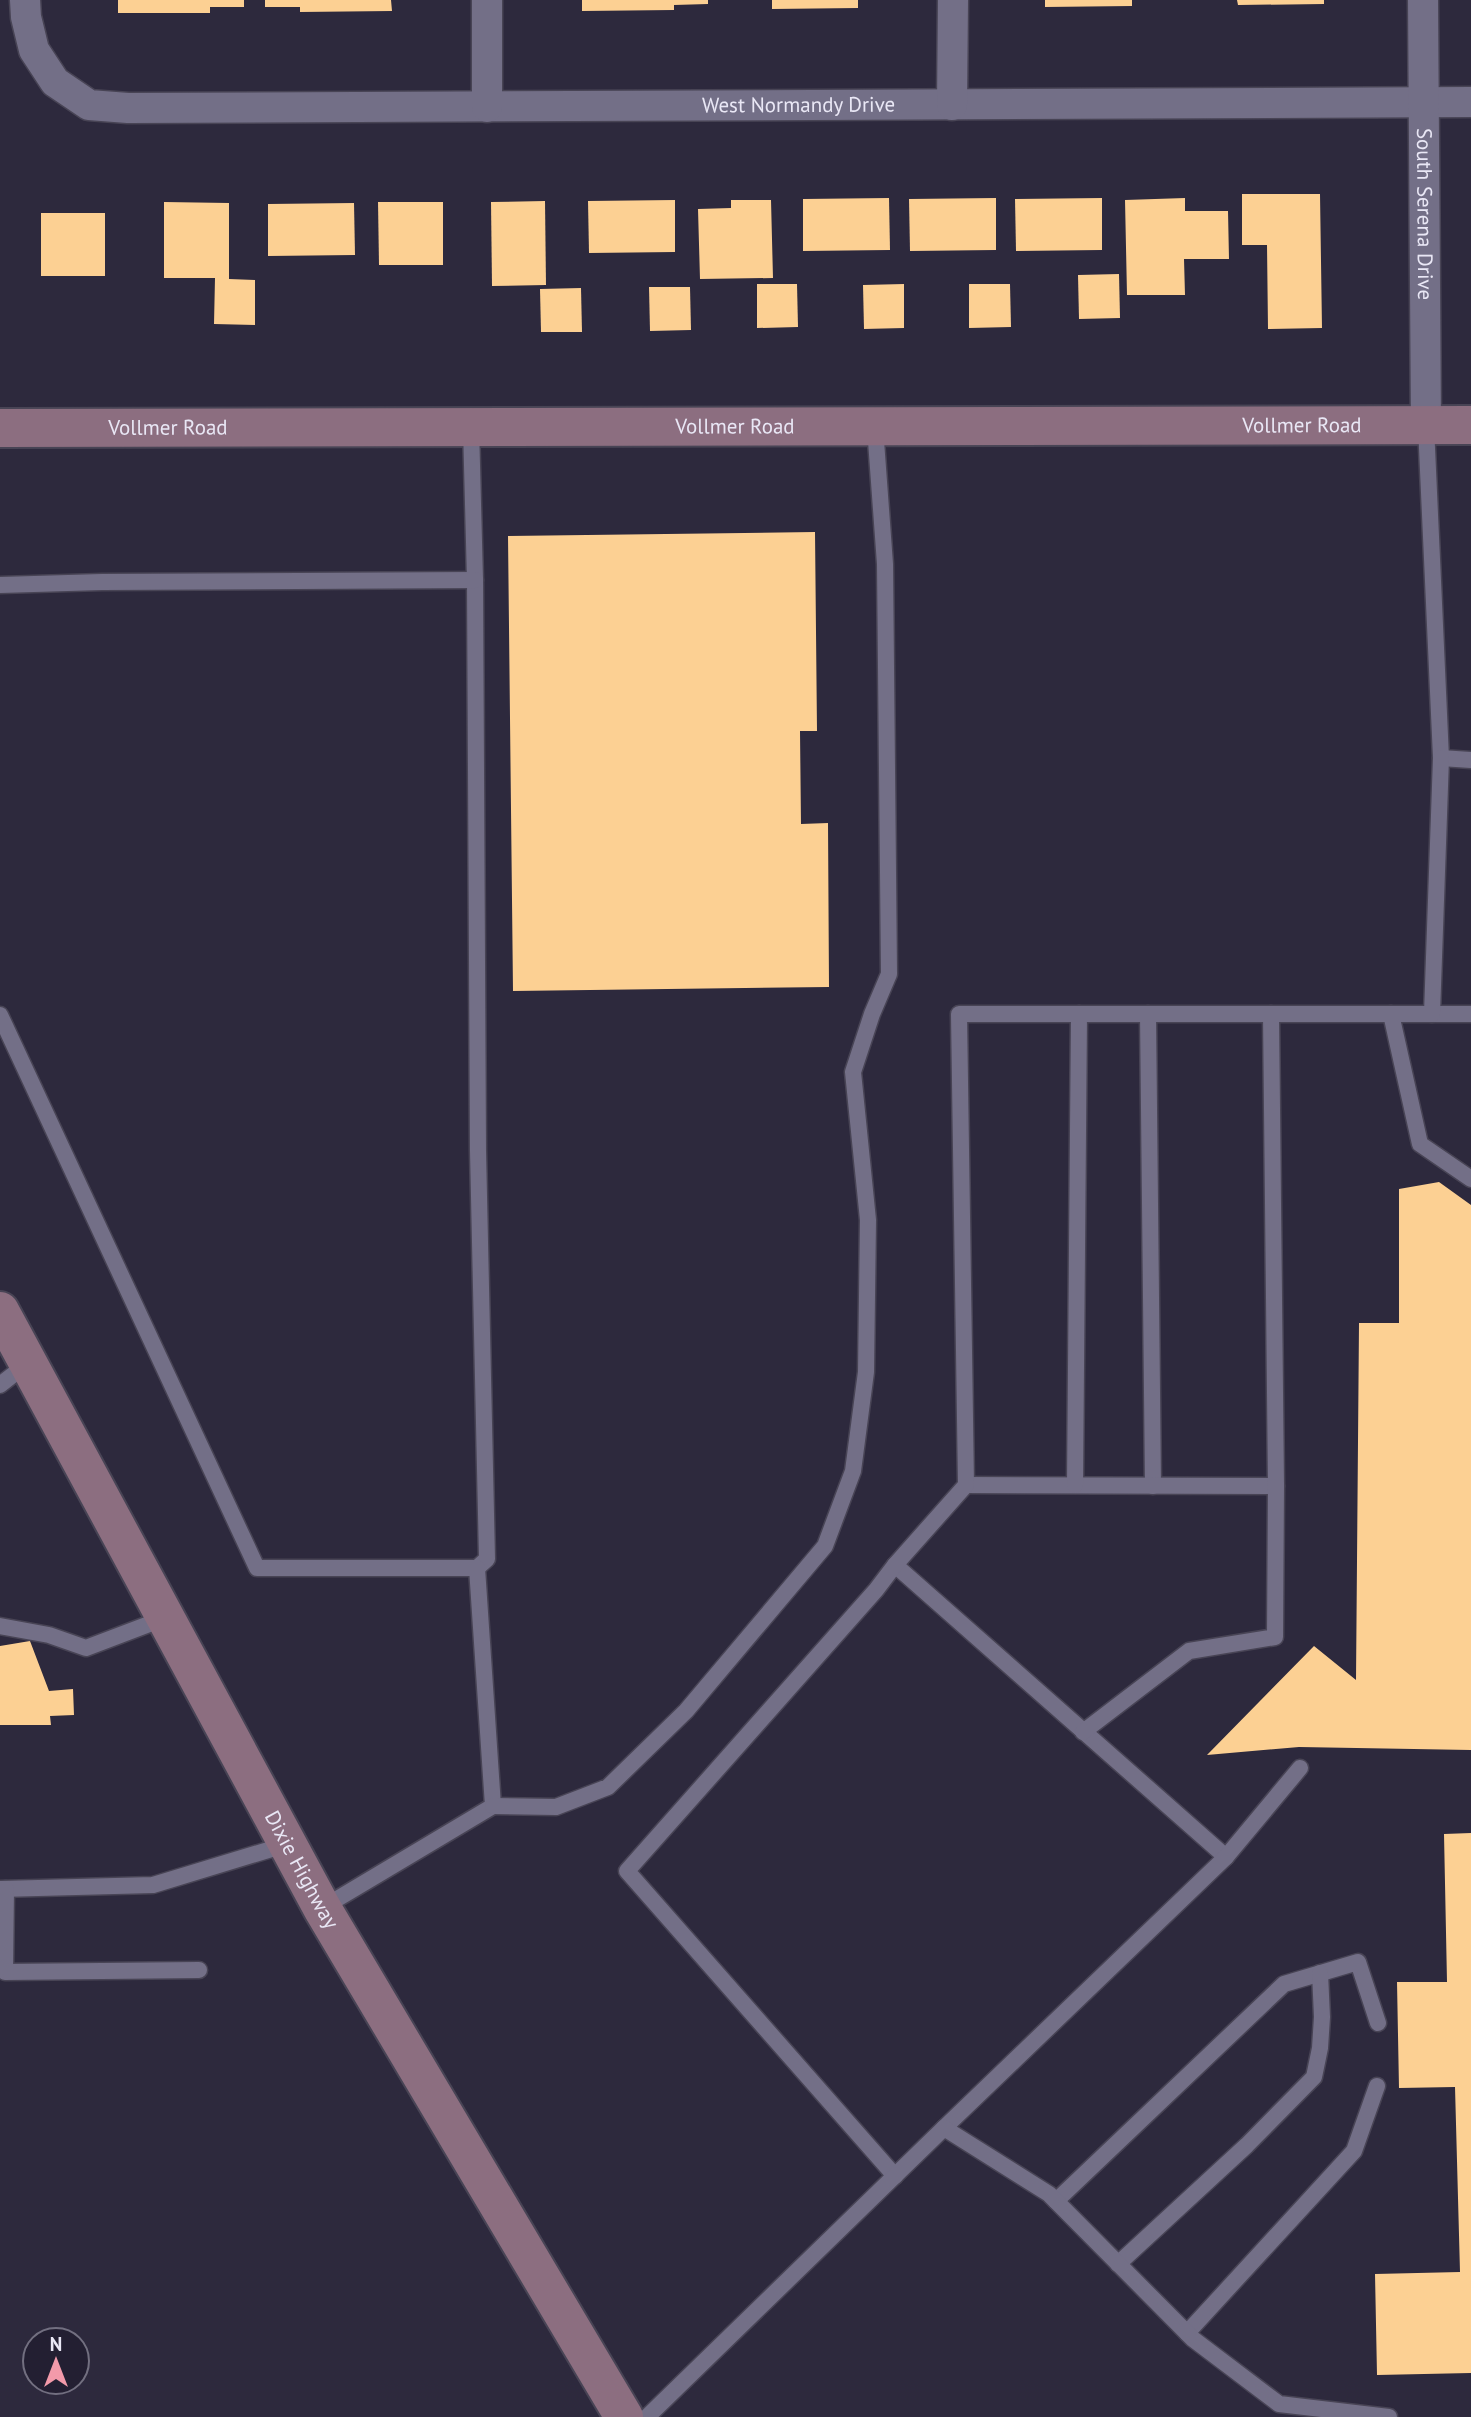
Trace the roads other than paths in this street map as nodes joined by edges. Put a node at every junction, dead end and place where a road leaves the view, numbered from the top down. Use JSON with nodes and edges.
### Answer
{"nodes":[{"id":1,"x":25,"y":0,"type":"edge"},
{"id":2,"x":487,"y":0,"type":"edge"},
{"id":3,"x":953,"y":0,"type":"edge"},
{"id":4,"x":1423,"y":0,"type":"edge"},
{"id":5,"x":1471,"y":102,"type":"edge"},
{"id":6,"x":1424,"y":103,"type":"junction"},
{"id":7,"x":952,"y":104,"type":"junction"},
{"id":8,"x":487,"y":107,"type":"junction"},
{"id":9,"x":1471,"y":425,"type":"edge"},
{"id":10,"x":874,"y":426,"type":"junction"},
{"id":11,"x":1426,"y":426,"type":"junction"},
{"id":12,"x":0,"y":428,"type":"edge"},
{"id":13,"x":471,"y":428,"type":"junction"},
{"id":14,"x":475,"y":580,"type":"junction"},
{"id":15,"x":0,"y":585,"type":"edge"},
{"id":16,"x":1441,"y":758,"type":"junction"},
{"id":17,"x":1471,"y":761,"type":"edge"},
{"id":18,"x":1079,"y":1014,"type":"junction"},
{"id":19,"x":1148,"y":1014,"type":"junction"},
{"id":20,"x":1271,"y":1014,"type":"junction"},
{"id":21,"x":1391,"y":1014,"type":"junction"},
{"id":22,"x":1432,"y":1014,"type":"junction"},
{"id":23,"x":1471,"y":1014,"type":"edge"},
{"id":24,"x":0,"y":1015,"type":"edge"},
{"id":25,"x":1471,"y":1179,"type":"edge"},
{"id":26,"x":0,"y":1311,"type":"edge"},
{"id":27,"x":14,"y":1374,"type":"edge"},
{"id":28,"x":966,"y":1485,"type":"junction"},
{"id":29,"x":1075,"y":1485,"type":"junction"},
{"id":30,"x":1153,"y":1486,"type":"junction"},
{"id":31,"x":1276,"y":1486,"type":"junction"},
{"id":32,"x":895,"y":1565,"type":"junction"},
{"id":33,"x":477,"y":1568,"type":"junction"},
{"id":34,"x":165,"y":1618,"type":"junction"},
{"id":35,"x":0,"y":1626,"type":"edge"},
{"id":36,"x":1083,"y":1732,"type":"junction"},
{"id":37,"x":1300,"y":1768,"type":"dead end"},
{"id":38,"x":493,"y":1806,"type":"junction"},
{"id":39,"x":288,"y":1844,"type":"junction"},
{"id":40,"x":1226,"y":1857,"type":"junction"},
{"id":41,"x":3,"y":1889,"type":"edge"},
{"id":42,"x":322,"y":1908,"type":"junction"},
{"id":43,"x":199,"y":1970,"type":"dead end"},
{"id":44,"x":3,"y":1972,"type":"edge"},
{"id":45,"x":1320,"y":1973,"type":"junction"},
{"id":46,"x":1378,"y":2023,"type":"dead end"},
{"id":47,"x":1377,"y":2086,"type":"dead end"},
{"id":48,"x":944,"y":2128,"type":"junction"},
{"id":49,"x":895,"y":2176,"type":"junction"},
{"id":50,"x":1056,"y":2201,"type":"junction"},
{"id":51,"x":1118,"y":2264,"type":"junction"},
{"id":52,"x":1187,"y":2333,"type":"junction"},
{"id":53,"x":624,"y":2417,"type":"edge"},
{"id":54,"x":647,"y":2417,"type":"edge"},
{"id":55,"x":1389,"y":2417,"type":"edge"}],
"edges":[{"from":1,"to":8,"type":"street","name":"West Normandy Drive"},
{"from":2,"to":8,"type":"street"},
{"from":3,"to":7,"type":"street"},
{"from":4,"to":6,"type":"street","name":"South Serena Drive"},
{"from":5,"to":6,"type":"street","name":"West Normandy Drive"},
{"from":6,"to":7,"type":"street","name":"West Normandy Drive"},
{"from":6,"to":11,"type":"street","name":"South Serena Drive"},
{"from":7,"to":8,"type":"street","name":"West Normandy Drive"},
{"from":9,"to":11,"type":"main road","name":"Vollmer Road"},
{"from":10,"to":11,"type":"main road","name":"Vollmer Road"},
{"from":10,"to":13,"type":"main road","name":"Vollmer Road"},
{"from":10,"to":38,"type":"lane"},
{"from":11,"to":16,"type":"lane"},
{"from":12,"to":13,"type":"main road","name":"Vollmer Road"},
{"from":13,"to":14,"type":"lane"},
{"from":14,"to":15,"type":"lane"},
{"from":14,"to":33,"type":"lane"},
{"from":16,"to":17,"type":"lane"},
{"from":16,"to":22,"type":"lane"},
{"from":18,"to":19,"type":"lane"},
{"from":18,"to":28,"type":"lane"},
{"from":18,"to":29,"type":"lane"},
{"from":19,"to":20,"type":"lane"},
{"from":19,"to":30,"type":"lane"},
{"from":20,"to":21,"type":"lane"},
{"from":20,"to":31,"type":"lane"},
{"from":21,"to":22,"type":"lane"},
{"from":21,"to":25,"type":"lane"},
{"from":22,"to":23,"type":"lane"},
{"from":24,"to":33,"type":"lane"},
{"from":26,"to":27,"type":"main road","name":"Dixie Highway"},
{"from":27,"to":34,"type":"main road","name":"Dixie Highway"},
{"from":28,"to":29,"type":"lane"},
{"from":28,"to":32,"type":"lane"},
{"from":29,"to":30,"type":"lane"},
{"from":30,"to":31,"type":"lane"},
{"from":31,"to":36,"type":"lane"},
{"from":32,"to":36,"type":"lane"},
{"from":32,"to":49,"type":"lane"},
{"from":33,"to":38,"type":"lane"},
{"from":34,"to":35,"type":"lane"},
{"from":34,"to":39,"type":"main road","name":"Dixie Highway"},
{"from":36,"to":40,"type":"lane"},
{"from":37,"to":40,"type":"lane"},
{"from":38,"to":42,"type":"lane"},
{"from":39,"to":41,"type":"lane"},
{"from":39,"to":42,"type":"main road","name":"Dixie Highway"},
{"from":40,"to":48,"type":"lane"},
{"from":41,"to":44,"type":"lane"},
{"from":42,"to":53,"type":"main road","name":"Dixie Highway"},
{"from":43,"to":44,"type":"lane"},
{"from":45,"to":46,"type":"lane"},
{"from":45,"to":50,"type":"lane"},
{"from":45,"to":51,"type":"lane"},
{"from":47,"to":52,"type":"lane"},
{"from":48,"to":49,"type":"lane"},
{"from":48,"to":50,"type":"lane"},
{"from":49,"to":54,"type":"lane"},
{"from":50,"to":51,"type":"lane"},
{"from":51,"to":52,"type":"lane"},
{"from":52,"to":55,"type":"lane"}]}
